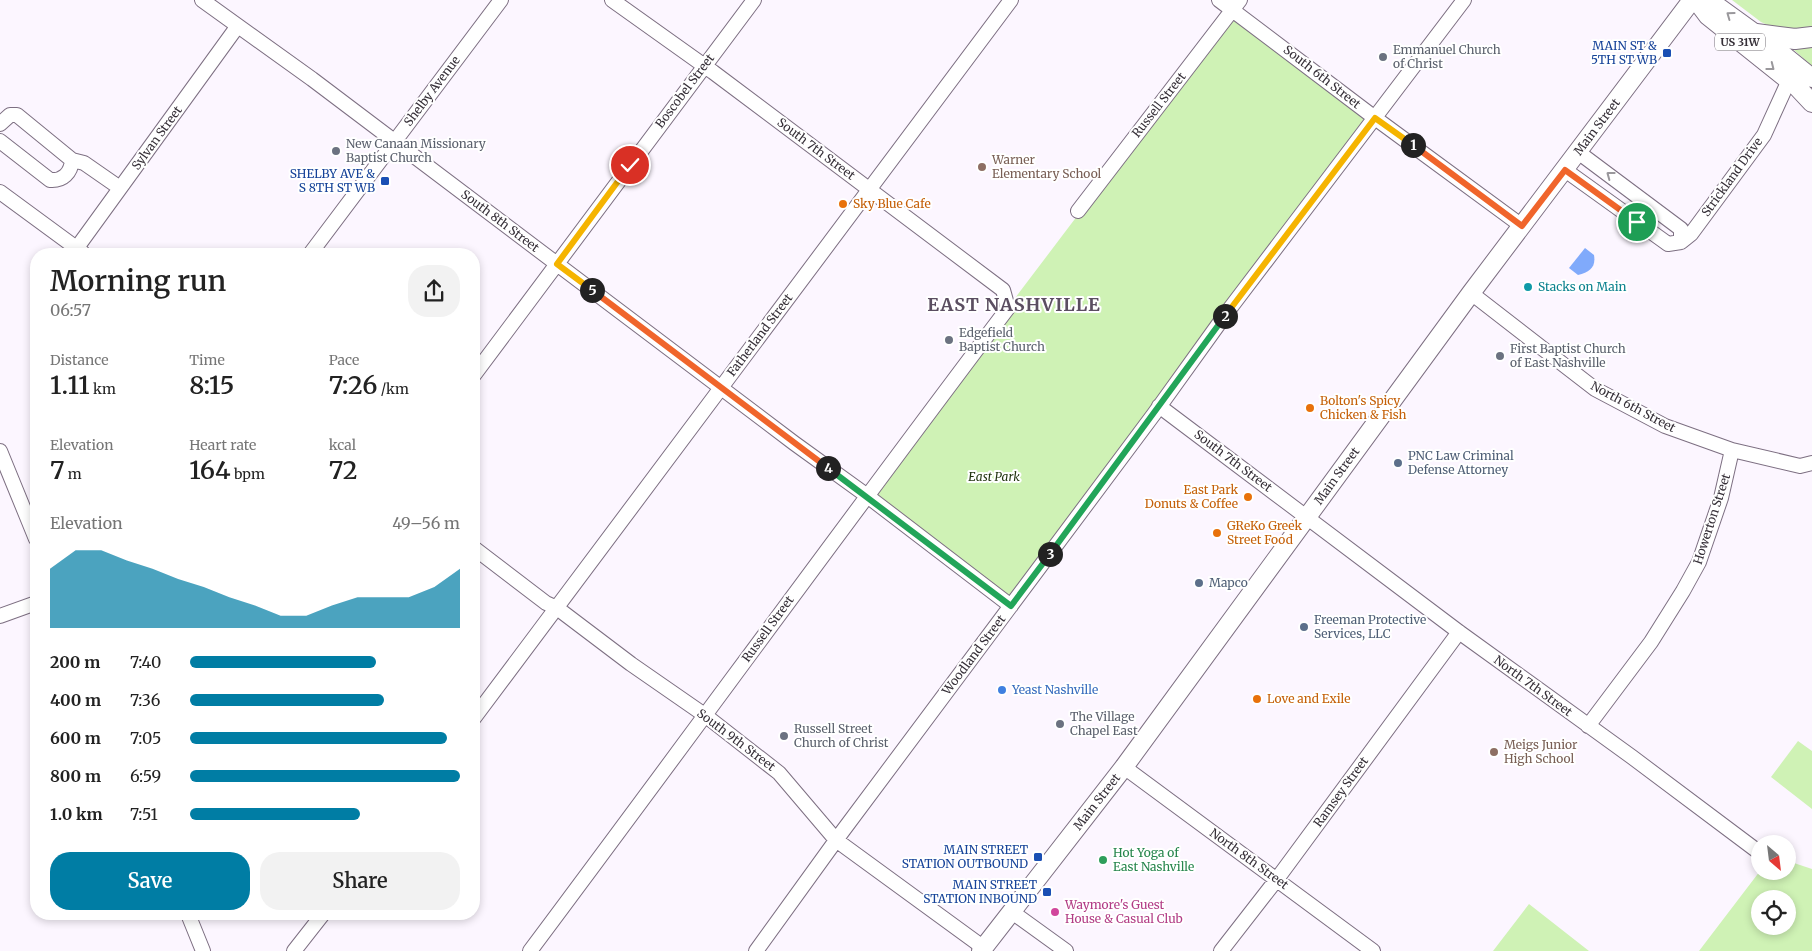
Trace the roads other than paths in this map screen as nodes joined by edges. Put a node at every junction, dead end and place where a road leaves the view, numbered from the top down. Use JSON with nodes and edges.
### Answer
{"nodes":[{"id":1,"x":202,"y":0,"type":"edge"},
{"id":2,"x":501,"y":0,"type":"edge"},
{"id":3,"x":612,"y":0,"type":"edge"},
{"id":4,"x":754,"y":0,"type":"edge"},
{"id":5,"x":1011,"y":0,"type":"edge"},
{"id":6,"x":1219,"y":0,"type":"edge"},
{"id":7,"x":1464,"y":0,"type":"edge"},
{"id":8,"x":1692,"y":0,"type":"edge"},
{"id":9,"x":1696,"y":0,"type":"edge"},
{"id":10,"x":1702,"y":0,"type":"edge"},
{"id":11,"x":1237,"y":5,"type":"edge"},
{"id":12,"x":237,"y":27,"type":"junction"},
{"id":13,"x":1756,"y":34,"type":"junction"},
{"id":14,"x":1812,"y":37,"type":"edge"},
{"id":15,"x":704,"y":66,"type":"junction"},
{"id":16,"x":1812,"y":78,"type":"edge"},
{"id":17,"x":1789,"y":80,"type":"junction"},
{"id":18,"x":1812,"y":103,"type":"edge"},
{"id":19,"x":1375,"y":118,"type":"junction"},
{"id":20,"x":0,"y":124,"type":"edge"},
{"id":21,"x":0,"y":141,"type":"edge"},
{"id":22,"x":394,"y":141,"type":"junction"},
{"id":23,"x":1578,"y":152,"type":"junction"},
{"id":24,"x":72,"y":160,"type":"junction"},
{"id":25,"x":1565,"y":170,"type":"junction"},
{"id":26,"x":120,"y":188,"type":"junction"},
{"id":27,"x":868,"y":189,"type":"junction"},
{"id":28,"x":0,"y":192,"type":"edge"},
{"id":29,"x":1649,"y":205,"type":"junction"},
{"id":30,"x":1078,"y":211,"type":"dead end"},
{"id":31,"x":1637,"y":222,"type":"junction"},
{"id":32,"x":1522,"y":226,"type":"junction"},
{"id":33,"x":1681,"y":242,"type":"junction"},
{"id":34,"x":76,"y":248,"type":"edge"},
{"id":35,"x":82,"y":248,"type":"edge"},
{"id":36,"x":314,"y":248,"type":"edge"},
{"id":37,"x":557,"y":264,"type":"junction"},
{"id":38,"x":1471,"y":293,"type":"junction"},
{"id":39,"x":1008,"y":308,"type":"joint"},
{"id":40,"x":480,"y":367,"type":"edge"},
{"id":41,"x":720,"y":387,"type":"junction"},
{"id":42,"x":1159,"y":406,"type":"junction"},
{"id":43,"x":1732,"y":450,"type":"junction"},
{"id":44,"x":0,"y":451,"type":"edge"},
{"id":45,"x":1812,"y":463,"type":"edge"},
{"id":46,"x":866,"y":495,"type":"junction"},
{"id":47,"x":1307,"y":517,"type":"junction"},
{"id":48,"x":30,"y":524,"type":"edge"},
{"id":49,"x":480,"y":553,"type":"edge"},
{"id":50,"x":30,"y":605,"type":"edge"},
{"id":51,"x":1011,"y":606,"type":"junction"},
{"id":52,"x":557,"y":608,"type":"junction"},
{"id":53,"x":0,"y":616,"type":"edge"},
{"id":54,"x":1459,"y":632,"type":"junction"},
{"id":55,"x":480,"y":710,"type":"edge"},
{"id":56,"x":706,"y":716,"type":"junction"},
{"id":57,"x":1588,"y":726,"type":"junction"},
{"id":58,"x":1124,"y":767,"type":"junction"},
{"id":59,"x":836,"y":840,"type":"junction"},
{"id":60,"x":1751,"y":846,"type":"edge"},
{"id":61,"x":1277,"y":879,"type":"junction"},
{"id":62,"x":1012,"y":912,"type":"junction"},
{"id":63,"x":190,"y":920,"type":"edge"},
{"id":64,"x":318,"y":920,"type":"edge"},
{"id":65,"x":983,"y":949,"type":"edge"},
{"id":66,"x":203,"y":951,"type":"edge"},
{"id":67,"x":294,"y":951,"type":"edge"},
{"id":68,"x":530,"y":951,"type":"edge"},
{"id":69,"x":756,"y":951,"type":"edge"},
{"id":70,"x":1066,"y":951,"type":"edge"},
{"id":71,"x":1221,"y":951,"type":"edge"},
{"id":72,"x":1374,"y":951,"type":"edge"}],
"edges":[{"from":1,"to":12,"type":"street","name":"South 8th Street"},
{"from":2,"to":22,"type":"street","name":"Shelby Avenue"},
{"from":3,"to":15,"type":"street","name":"South 7th Street"},
{"from":4,"to":15,"type":"street","name":"Boscobel Street"},
{"from":5,"to":27,"type":"street","name":"Fatherland Street"},
{"from":6,"to":11,"type":"street","name":"South 6th Street"},
{"from":7,"to":19,"type":"street","name":"Woodland Street"},
{"from":8,"to":23,"type":"main road","name":"Main Street"},
{"from":9,"to":17,"type":"main road","number":"US 31W","one_way":true},
{"from":13,"to":10,"type":"main road","number":"US 31W","one_way":true},
{"from":11,"to":19,"type":"street","name":"South 6th Street"},
{"from":11,"to":30,"type":"street","name":"Russell Street"},
{"from":12,"to":22,"type":"street","name":"South 8th Street"},
{"from":12,"to":26,"type":"street","name":"Sylvan Street"},
{"from":13,"to":14,"type":"highway"},
{"from":13,"to":16,"type":"main road","number":"US 31W"},
{"from":15,"to":27,"type":"street","name":"South 7th Street"},
{"from":15,"to":37,"type":"street","name":"Boscobel Street"},
{"from":17,"to":18,"type":"main road","number":"US 31W"},
{"from":17,"to":33,"type":"street","name":"Strickland Drive"},
{"from":19,"to":32,"type":"street","name":"South 6th Street"},
{"from":19,"to":42,"type":"street","name":"Woodland Street"},
{"from":20,"to":24,"type":"street"},
{"from":21,"to":24,"type":"street"},
{"from":22,"to":36,"type":"street","name":"Shelby Avenue"},
{"from":22,"to":37,"type":"street","name":"South 8th Street"},
{"from":23,"to":25,"type":"main road","name":"Main Street"},
{"from":29,"to":23,"type":"street","one_way":true},
{"from":24,"to":26,"type":"street"},
{"from":25,"to":31,"type":"street"},
{"from":25,"to":32,"type":"main road","name":"Main Street"},
{"from":26,"to":35,"type":"street","name":"Sylvan Street"},
{"from":27,"to":39,"type":"street","name":"South 7th Street"},
{"from":27,"to":41,"type":"street","name":"Fatherland Street"},
{"from":28,"to":34,"type":"street"},
{"from":29,"to":31,"type":"street"},
{"from":29,"to":33,"type":"street"},
{"from":31,"to":33,"type":"street"},
{"from":32,"to":38,"type":"main road","name":"Main Street"},
{"from":37,"to":40,"type":"street","name":"Boscobel Street"},
{"from":37,"to":41,"type":"street","name":"South 8th Street"},
{"from":38,"to":43,"type":"street","name":"North 6th Street"},
{"from":38,"to":47,"type":"main road","name":"Main Street"},
{"from":39,"to":46,"type":"street","name":"Russell Street"},
{"from":41,"to":46,"type":"street","name":"South 8th Street"},
{"from":41,"to":52,"type":"street","name":"Fatherland Street"},
{"from":42,"to":47,"type":"street","name":"South 7th Street"},
{"from":42,"to":51,"type":"street","name":"Woodland Street"},
{"from":43,"to":45,"type":"street"},
{"from":43,"to":57,"type":"street","name":"Howerton Street"},
{"from":44,"to":48,"type":"street"},
{"from":46,"to":51,"type":"street","name":"South 8th Street"},
{"from":46,"to":56,"type":"street","name":"Russell Street"},
{"from":47,"to":54,"type":"street","name":"North 7th Street"},
{"from":47,"to":58,"type":"main road","name":"Main Street"},
{"from":49,"to":52,"type":"street","name":"South 9th Street"},
{"from":50,"to":53,"type":"street"},
{"from":51,"to":59,"type":"street","name":"Woodland Street"},
{"from":52,"to":55,"type":"street","name":"Fatherland Street"},
{"from":52,"to":56,"type":"street","name":"South 9th Street"},
{"from":54,"to":57,"type":"street","name":"North 7th Street"},
{"from":54,"to":61,"type":"street","name":"Ramsey Street"},
{"from":56,"to":59,"type":"street","name":"South 9th Street"},
{"from":56,"to":68,"type":"street","name":"Russell Street"},
{"from":57,"to":60,"type":"street","name":"North 7th Street"},
{"from":58,"to":61,"type":"street","name":"North 8th Street"},
{"from":58,"to":62,"type":"main road","name":"Main Street"},
{"from":59,"to":65,"type":"street","name":"South 9th Street"},
{"from":59,"to":69,"type":"street","name":"Woodland Street"},
{"from":61,"to":71,"type":"street","name":"Ramsey Street"},
{"from":61,"to":72,"type":"street","name":"North 8th Street"},
{"from":62,"to":65,"type":"main road","name":"Main Street"},
{"from":62,"to":70,"type":"street"},
{"from":63,"to":66,"type":"street"},
{"from":64,"to":67,"type":"street"}]}
